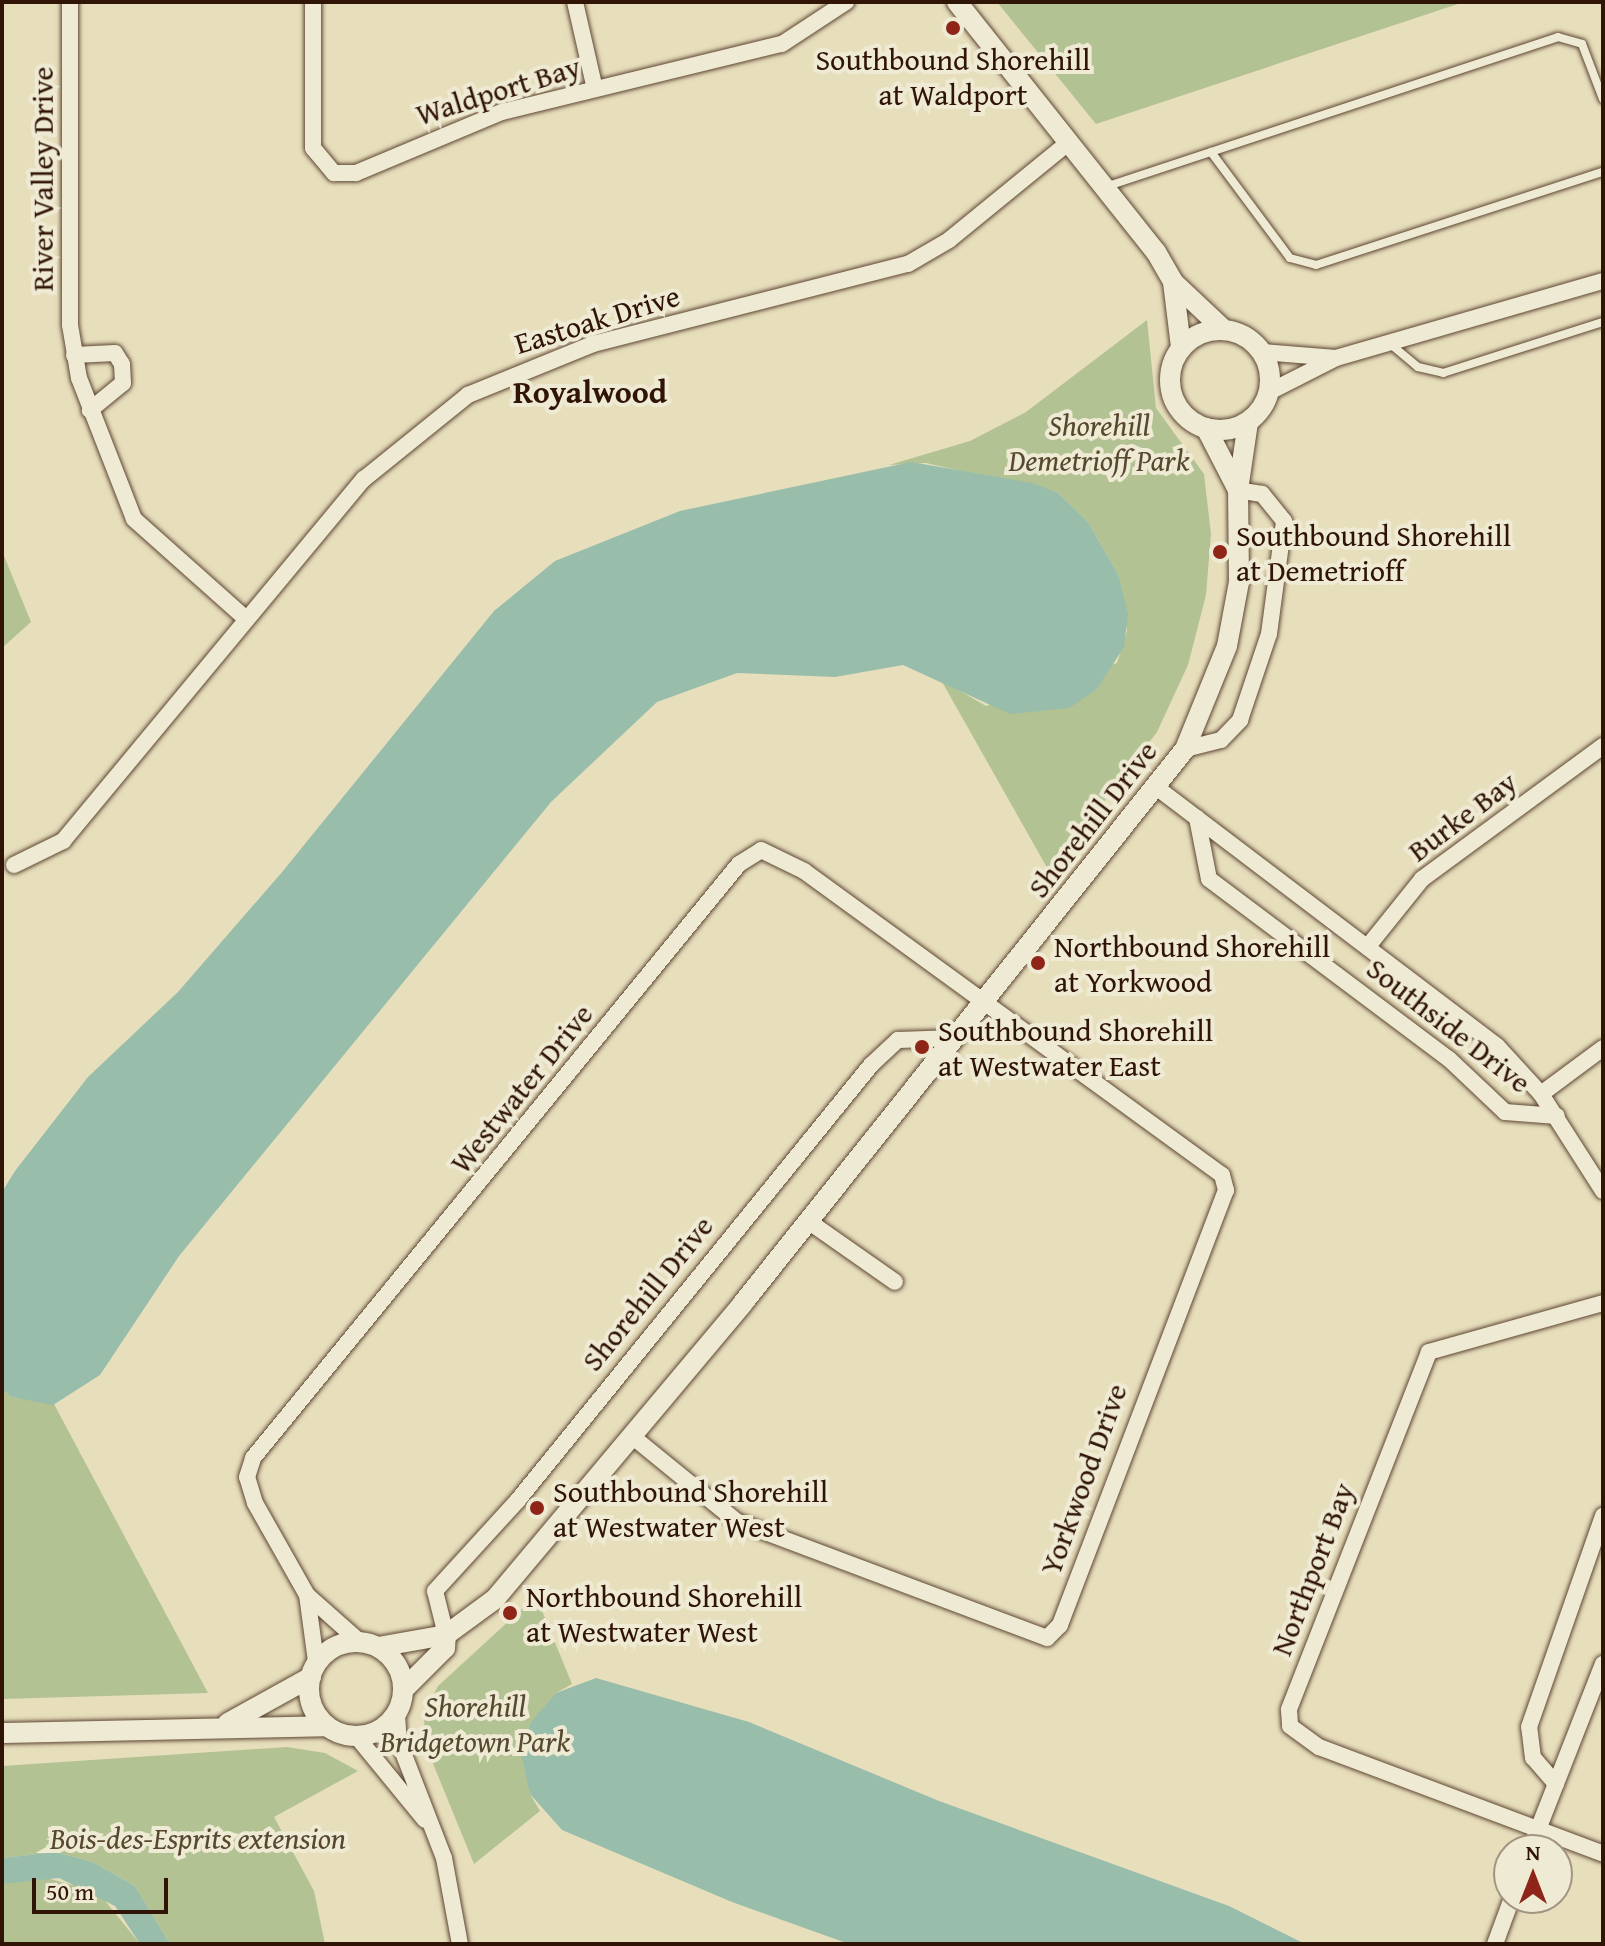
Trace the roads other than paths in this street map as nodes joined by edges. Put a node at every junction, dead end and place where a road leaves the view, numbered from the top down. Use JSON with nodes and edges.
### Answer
{"nodes":[{"id":1,"x":70,"y":2,"type":"edge"},
{"id":2,"x":313,"y":2,"type":"edge"},
{"id":3,"x":575,"y":2,"type":"edge"},
{"id":4,"x":846,"y":2,"type":"edge"},
{"id":5,"x":957,"y":2,"type":"edge"},
{"id":6,"x":595,"y":89,"type":"junction"},
{"id":7,"x":1603,"y":99,"type":"edge"},
{"id":8,"x":1069,"y":142,"type":"junction"},
{"id":9,"x":1211,"y":152,"type":"junction"},
{"id":10,"x":1603,"y":172,"type":"edge"},
{"id":11,"x":1108,"y":186,"type":"junction"},
{"id":12,"x":1603,"y":281,"type":"edge"},
{"id":13,"x":1173,"y":282,"type":"junction"},
{"id":14,"x":1603,"y":322,"type":"edge"},
{"id":15,"x":1223,"y":329,"type":"junction"},
{"id":16,"x":1181,"y":347,"type":"junction"},
{"id":17,"x":1394,"y":347,"type":"junction"},
{"id":18,"x":1262,"y":352,"type":"junction"},
{"id":19,"x":74,"y":355,"type":"junction"},
{"id":20,"x":1336,"y":358,"type":"junction"},
{"id":21,"x":1269,"y":392,"type":"junction"},
{"id":22,"x":90,"y":410,"type":"junction"},
{"id":23,"x":1248,"y":422,"type":"junction"},
{"id":24,"x":1206,"y":428,"type":"junction"},
{"id":25,"x":1238,"y":490,"type":"junction"},
{"id":26,"x":245,"y":618,"type":"junction"},
{"id":27,"x":1603,"y":746,"type":"edge"},
{"id":28,"x":1185,"y":749,"type":"junction"},
{"id":29,"x":1156,"y":787,"type":"junction"},
{"id":30,"x":1197,"y":818,"type":"junction"},
{"id":31,"x":14,"y":865,"type":"dead end"},
{"id":32,"x":1369,"y":945,"type":"junction"},
{"id":33,"x":983,"y":1004,"type":"junction"},
{"id":34,"x":956,"y":1038,"type":"junction"},
{"id":35,"x":1603,"y":1048,"type":"edge"},
{"id":36,"x":1541,"y":1094,"type":"junction"},
{"id":37,"x":1557,"y":1116,"type":"junction"},
{"id":38,"x":1603,"y":1191,"type":"edge"},
{"id":39,"x":808,"y":1221,"type":"junction"},
{"id":40,"x":895,"y":1282,"type":"dead end"},
{"id":41,"x":1603,"y":1303,"type":"edge"},
{"id":42,"x":633,"y":1437,"type":"junction"},
{"id":43,"x":1603,"y":1516,"type":"edge"},
{"id":44,"x":307,"y":1595,"type":"junction"},
{"id":45,"x":446,"y":1635,"type":"junction"},
{"id":46,"x":369,"y":1644,"type":"junction"},
{"id":47,"x":1603,"y":1664,"type":"edge"},
{"id":48,"x":314,"y":1670,"type":"junction"},
{"id":49,"x":404,"y":1689,"type":"junction"},
{"id":50,"x":397,"y":1715,"type":"junction"},
{"id":51,"x":225,"y":1724,"type":"junction"},
{"id":52,"x":327,"y":1726,"type":"junction"},
{"id":53,"x":2,"y":1733,"type":"edge"},
{"id":54,"x":357,"y":1737,"type":"junction"},
{"id":55,"x":1556,"y":1784,"type":"junction"},
{"id":56,"x":431,"y":1827,"type":"junction"},
{"id":57,"x":1538,"y":1829,"type":"junction"},
{"id":58,"x":1536,"y":1834,"type":"edge"},
{"id":59,"x":1603,"y":1854,"type":"edge"},
{"id":60,"x":1506,"y":1914,"type":"edge"},
{"id":61,"x":460,"y":1944,"type":"edge"},
{"id":62,"x":1495,"y":1944,"type":"edge"}],
"edges":[{"from":1,"to":19,"type":"street","name":"River Valley Drive"},
{"from":2,"to":6,"type":"street","name":"Waldport Bay"},
{"from":3,"to":6,"type":"street"},
{"from":4,"to":6,"type":"street","name":"Waldport Bay"},
{"from":5,"to":8,"type":"street","name":"Shorehill Drive"},
{"from":7,"to":9,"type":"lane"},
{"from":8,"to":11,"type":"street","name":"Shorehill Drive"},
{"from":8,"to":26,"type":"street","name":"Eastoak Drive"},
{"from":9,"to":10,"type":"lane"},
{"from":9,"to":11,"type":"lane"},
{"from":11,"to":13,"type":"street","name":"Shorehill Drive"},
{"from":12,"to":17,"type":"street"},
{"from":13,"to":15,"type":"street","name":"Shorehill Drive"},
{"from":13,"to":16,"type":"street","name":"Shorehill Drive"},
{"from":14,"to":17,"type":"lane"},
{"from":15,"to":16,"type":"street"},
{"from":15,"to":18,"type":"street","name":"Shorehill Drive"},
{"from":16,"to":24,"type":"street","name":"Shorehill Drive"},
{"from":17,"to":20,"type":"street"},
{"from":18,"to":20,"type":"street"},
{"from":18,"to":21,"type":"street"},
{"from":19,"to":22,"type":"street","name":"River Valley Drive"},
{"from":19,"to":22,"type":"street"},
{"from":20,"to":21,"type":"street"},
{"from":21,"to":23,"type":"street","name":"Shorehill Drive"},
{"from":22,"to":26,"type":"street","name":"River Valley Drive"},
{"from":23,"to":24,"type":"street"},
{"from":23,"to":25,"type":"street","name":"Shorehill Drive"},
{"from":24,"to":25,"type":"street","name":"Shorehill Drive"},
{"from":25,"to":28,"type":"street","name":"Shorehill Drive"},
{"from":25,"to":28,"type":"street","name":"Shorehill Drive"},
{"from":26,"to":31,"type":"street","name":"Eastoak Drive"},
{"from":27,"to":32,"type":"street","name":"Burke Bay"},
{"from":28,"to":29,"type":"street","name":"Shorehill Drive"},
{"from":29,"to":30,"type":"street","name":"Southside Drive"},
{"from":29,"to":33,"type":"street","name":"Shorehill Drive"},
{"from":30,"to":32,"type":"street","name":"Southside Drive"},
{"from":30,"to":37,"type":"street","name":"Southside Drive"},
{"from":32,"to":36,"type":"street","name":"Southside Drive"},
{"from":33,"to":34,"type":"street","name":"Shorehill Drive"},
{"from":33,"to":42,"type":"street","name":"Yorkwood Drive"},
{"from":33,"to":44,"type":"street","name":"Westwater Drive"},
{"from":34,"to":39,"type":"street","name":"Shorehill Drive"},
{"from":34,"to":45,"type":"street","name":"Shorehill Drive"},
{"from":35,"to":36,"type":"street"},
{"from":36,"to":37,"type":"street","name":"Southside Drive"},
{"from":37,"to":38,"type":"street","name":"Southside Drive"},
{"from":39,"to":40,"type":"street"},
{"from":39,"to":42,"type":"street","name":"Shorehill Drive"},
{"from":41,"to":57,"type":"street","name":"Northport Bay"},
{"from":42,"to":45,"type":"street","name":"Shorehill Drive"},
{"from":43,"to":55,"type":"street"},
{"from":44,"to":46,"type":"street","name":"Westwater Drive"},
{"from":44,"to":48,"type":"street","name":"Westwater Drive"},
{"from":45,"to":46,"type":"street","name":"Shorehill Drive"},
{"from":45,"to":49,"type":"street","name":"Shorehill Drive"},
{"from":46,"to":48,"type":"street"},
{"from":46,"to":49,"type":"street"},
{"from":47,"to":55,"type":"street"},
{"from":48,"to":51,"type":"street"},
{"from":48,"to":52,"type":"street"},
{"from":49,"to":50,"type":"street"},
{"from":50,"to":54,"type":"street"},
{"from":50,"to":56,"type":"street"},
{"from":51,"to":52,"type":"street"},
{"from":51,"to":53,"type":"street"},
{"from":52,"to":54,"type":"street"},
{"from":54,"to":56,"type":"street"},
{"from":55,"to":57,"type":"street"},
{"from":56,"to":61,"type":"street"},
{"from":57,"to":58,"type":"street"},
{"from":57,"to":59,"type":"street"},
{"from":60,"to":62,"type":"street"}]}
